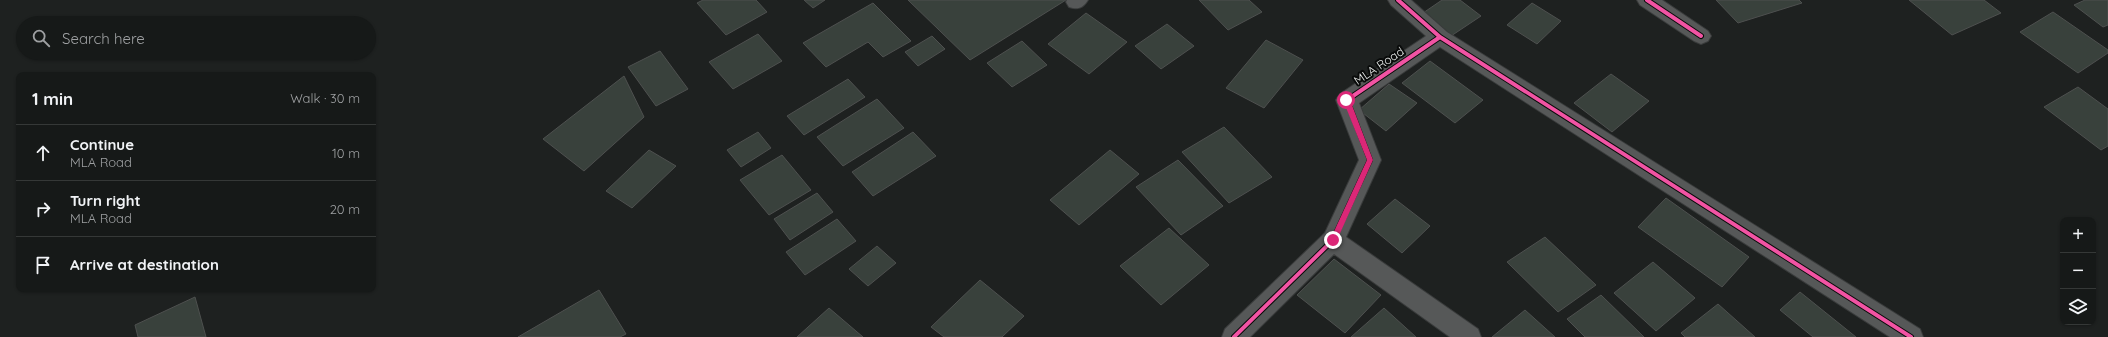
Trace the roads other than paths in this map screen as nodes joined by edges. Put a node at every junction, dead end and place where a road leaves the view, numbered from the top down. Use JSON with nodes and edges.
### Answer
{"nodes":[{"id":1,"x":1398,"y":0,"type":"edge"},
{"id":2,"x":1647,"y":0,"type":"edge"},
{"id":3,"x":1701,"y":36,"type":"dead end"},
{"id":4,"x":1440,"y":37,"type":"junction"},
{"id":5,"x":1333,"y":240,"type":"junction"},
{"id":6,"x":1234,"y":337,"type":"edge"},
{"id":7,"x":1469,"y":337,"type":"edge"},
{"id":8,"x":1911,"y":337,"type":"edge"}],
"edges":[{"from":1,"to":4,"type":"street"},
{"from":2,"to":3,"type":"street"},
{"from":4,"to":5,"type":"street","name":"MLA Road"},
{"from":4,"to":8,"type":"street"},
{"from":5,"to":6,"type":"street","name":"MLA Road"},
{"from":5,"to":7,"type":"street"}]}
